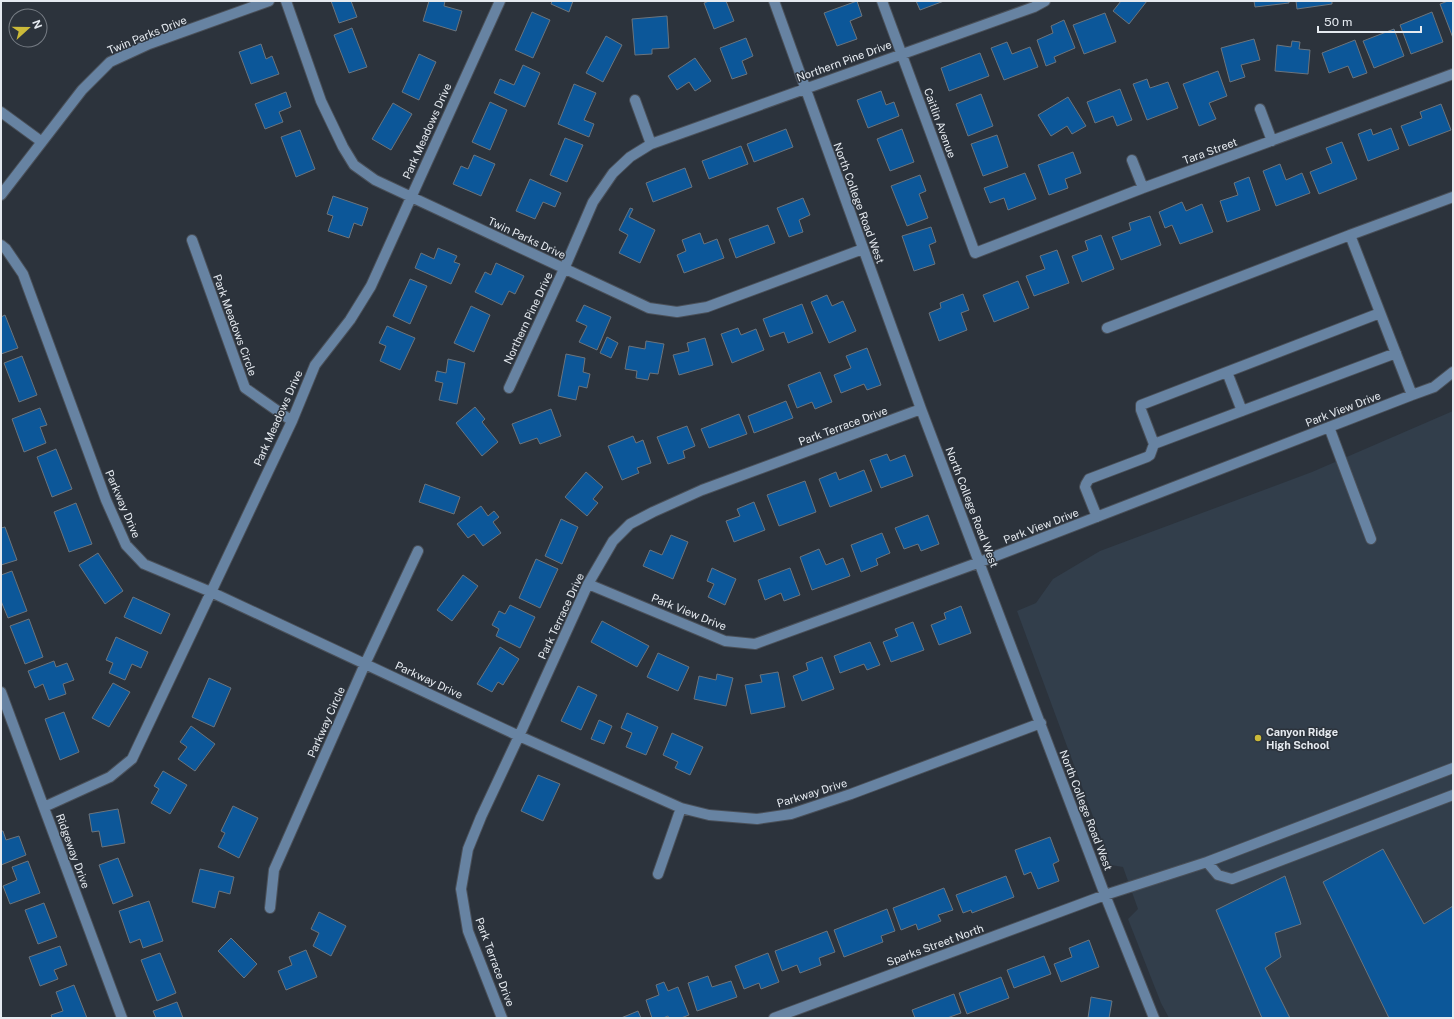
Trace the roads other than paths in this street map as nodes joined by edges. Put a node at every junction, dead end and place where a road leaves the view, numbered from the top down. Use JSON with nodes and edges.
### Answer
{"nodes":[{"id":1,"x":269,"y":1,"type":"edge"},
{"id":2,"x":286,"y":1,"type":"edge"},
{"id":3,"x":500,"y":1,"type":"edge"},
{"id":4,"x":774,"y":1,"type":"edge"},
{"id":5,"x":882,"y":1,"type":"edge"},
{"id":6,"x":1045,"y":1,"type":"edge"},
{"id":7,"x":902,"y":53,"type":"junction"},
{"id":8,"x":1453,"y":74,"type":"edge"},
{"id":9,"x":806,"y":88,"type":"junction"},
{"id":10,"x":635,"y":100,"type":"dead end"},
{"id":11,"x":1260,"y":109,"type":"dead end"},
{"id":12,"x":1,"y":112,"type":"edge"},
{"id":13,"x":1272,"y":141,"type":"junction"},
{"id":14,"x":42,"y":142,"type":"junction"},
{"id":15,"x":651,"y":144,"type":"junction"},
{"id":16,"x":1132,"y":160,"type":"dead end"},
{"id":17,"x":1143,"y":188,"type":"junction"},
{"id":18,"x":1,"y":195,"type":"edge"},
{"id":19,"x":411,"y":196,"type":"junction"},
{"id":20,"x":1453,"y":197,"type":"edge"},
{"id":21,"x":1350,"y":235,"type":"junction"},
{"id":22,"x":192,"y":240,"type":"dead end"},
{"id":23,"x":1,"y":245,"type":"edge"},
{"id":24,"x":863,"y":249,"type":"junction"},
{"id":25,"x":975,"y":253,"type":"joint"},
{"id":26,"x":564,"y":269,"type":"junction"},
{"id":27,"x":1380,"y":313,"type":"junction"},
{"id":28,"x":1107,"y":328,"type":"dead end"},
{"id":29,"x":1396,"y":353,"type":"junction"},
{"id":30,"x":1227,"y":372,"type":"junction"},
{"id":31,"x":1453,"y":372,"type":"edge"},
{"id":32,"x":509,"y":388,"type":"dead end"},
{"id":33,"x":1412,"y":395,"type":"junction"},
{"id":34,"x":921,"y":409,"type":"junction"},
{"id":35,"x":1242,"y":411,"type":"junction"},
{"id":36,"x":292,"y":421,"type":"junction"},
{"id":37,"x":1329,"y":427,"type":"junction"},
{"id":38,"x":1154,"y":444,"type":"junction"},
{"id":39,"x":1097,"y":517,"type":"junction"},
{"id":40,"x":1372,"y":539,"type":"dead end"},
{"id":41,"x":418,"y":551,"type":"dead end"},
{"id":42,"x":980,"y":562,"type":"junction"},
{"id":43,"x":588,"y":584,"type":"junction"},
{"id":44,"x":211,"y":592,"type":"junction"},
{"id":45,"x":365,"y":664,"type":"junction"},
{"id":46,"x":1,"y":692,"type":"edge"},
{"id":47,"x":1041,"y":723,"type":"junction"},
{"id":48,"x":519,"y":736,"type":"junction"},
{"id":49,"x":1453,"y":768,"type":"edge"},
{"id":50,"x":1453,"y":795,"type":"edge"},
{"id":51,"x":44,"y":807,"type":"junction"},
{"id":52,"x":681,"y":808,"type":"junction"},
{"id":53,"x":1207,"y":862,"type":"junction"},
{"id":54,"x":658,"y":874,"type":"dead end"},
{"id":55,"x":1105,"y":895,"type":"junction"},
{"id":56,"x":270,"y":908,"type":"dead end"},
{"id":57,"x":122,"y":1018,"type":"edge"},
{"id":58,"x":502,"y":1018,"type":"edge"},
{"id":59,"x":774,"y":1018,"type":"edge"},
{"id":60,"x":1154,"y":1018,"type":"edge"}],
"edges":[{"from":1,"to":14,"type":"street","name":"Twin Parks Drive"},
{"from":2,"to":19,"type":"street","name":"Twin Parks Drive"},
{"from":3,"to":19,"type":"street","name":"Park Meadows Drive"},
{"from":4,"to":9,"type":"street","name":"North College Road West"},
{"from":5,"to":7,"type":"street","name":"Caitlin Avenue"},
{"from":6,"to":7,"type":"street","name":"Northern Pine Drive"},
{"from":7,"to":9,"type":"street","name":"Northern Pine Drive"},
{"from":7,"to":25,"type":"street","name":"Caitlin Avenue"},
{"from":8,"to":13,"type":"street","name":"Tara Street"},
{"from":9,"to":15,"type":"street","name":"Northern Pine Drive"},
{"from":9,"to":24,"type":"street","name":"North College Road West"},
{"from":10,"to":15,"type":"street"},
{"from":11,"to":13,"type":"street"},
{"from":12,"to":14,"type":"street"},
{"from":13,"to":17,"type":"street","name":"Tara Street"},
{"from":14,"to":18,"type":"street","name":"Twin Parks Drive"},
{"from":15,"to":26,"type":"street","name":"Northern Pine Drive"},
{"from":16,"to":17,"type":"street"},
{"from":17,"to":25,"type":"street","name":"Tara Street"},
{"from":19,"to":26,"type":"street","name":"Twin Parks Drive"},
{"from":19,"to":36,"type":"street","name":"Park Meadows Drive"},
{"from":20,"to":21,"type":"street"},
{"from":21,"to":27,"type":"street"},
{"from":21,"to":28,"type":"street"},
{"from":22,"to":36,"type":"street","name":"Park Meadows Circle"},
{"from":23,"to":44,"type":"street","name":"Parkway Drive"},
{"from":24,"to":26,"type":"street","name":"Twin Parks Drive"},
{"from":24,"to":34,"type":"street","name":"North College Road West"},
{"from":26,"to":32,"type":"street","name":"Northern Pine Drive"},
{"from":27,"to":29,"type":"street"},
{"from":27,"to":30,"type":"street"},
{"from":29,"to":33,"type":"street"},
{"from":29,"to":35,"type":"street"},
{"from":30,"to":35,"type":"street"},
{"from":30,"to":38,"type":"street"},
{"from":31,"to":33,"type":"street","name":"Park View Drive"},
{"from":33,"to":37,"type":"street","name":"Park View Drive"},
{"from":34,"to":42,"type":"street","name":"North College Road West"},
{"from":34,"to":43,"type":"street","name":"Park Terrace Drive"},
{"from":35,"to":38,"type":"street"},
{"from":36,"to":44,"type":"street","name":"Park Meadows Drive"},
{"from":37,"to":39,"type":"street","name":"Park View Drive"},
{"from":37,"to":40,"type":"street"},
{"from":38,"to":39,"type":"street"},
{"from":39,"to":42,"type":"street","name":"Park View Drive"},
{"from":41,"to":45,"type":"street","name":"Parkway Circle"},
{"from":42,"to":43,"type":"street","name":"Park View Drive"},
{"from":42,"to":47,"type":"street","name":"North College Road West"},
{"from":43,"to":48,"type":"street","name":"Park Terrace Drive"},
{"from":44,"to":45,"type":"street","name":"Parkway Drive"},
{"from":44,"to":51,"type":"street","name":"Park Meadows Drive"},
{"from":45,"to":48,"type":"street","name":"Parkway Drive"},
{"from":45,"to":56,"type":"street","name":"Parkway Circle"},
{"from":46,"to":51,"type":"street","name":"Ridgeway Drive"},
{"from":47,"to":52,"type":"street","name":"Parkway Drive"},
{"from":47,"to":55,"type":"street","name":"North College Road West"},
{"from":48,"to":52,"type":"street","name":"Parkway Drive"},
{"from":48,"to":58,"type":"street","name":"Park Terrace Drive"},
{"from":49,"to":53,"type":"street","name":"Sparks Street North"},
{"from":50,"to":53,"type":"street"},
{"from":51,"to":57,"type":"street","name":"Ridgeway Drive"},
{"from":52,"to":54,"type":"street"},
{"from":53,"to":55,"type":"street","name":"Sparks Street North"},
{"from":55,"to":59,"type":"street","name":"Sparks Street North"},
{"from":55,"to":60,"type":"street","name":"North College Road West"}]}
